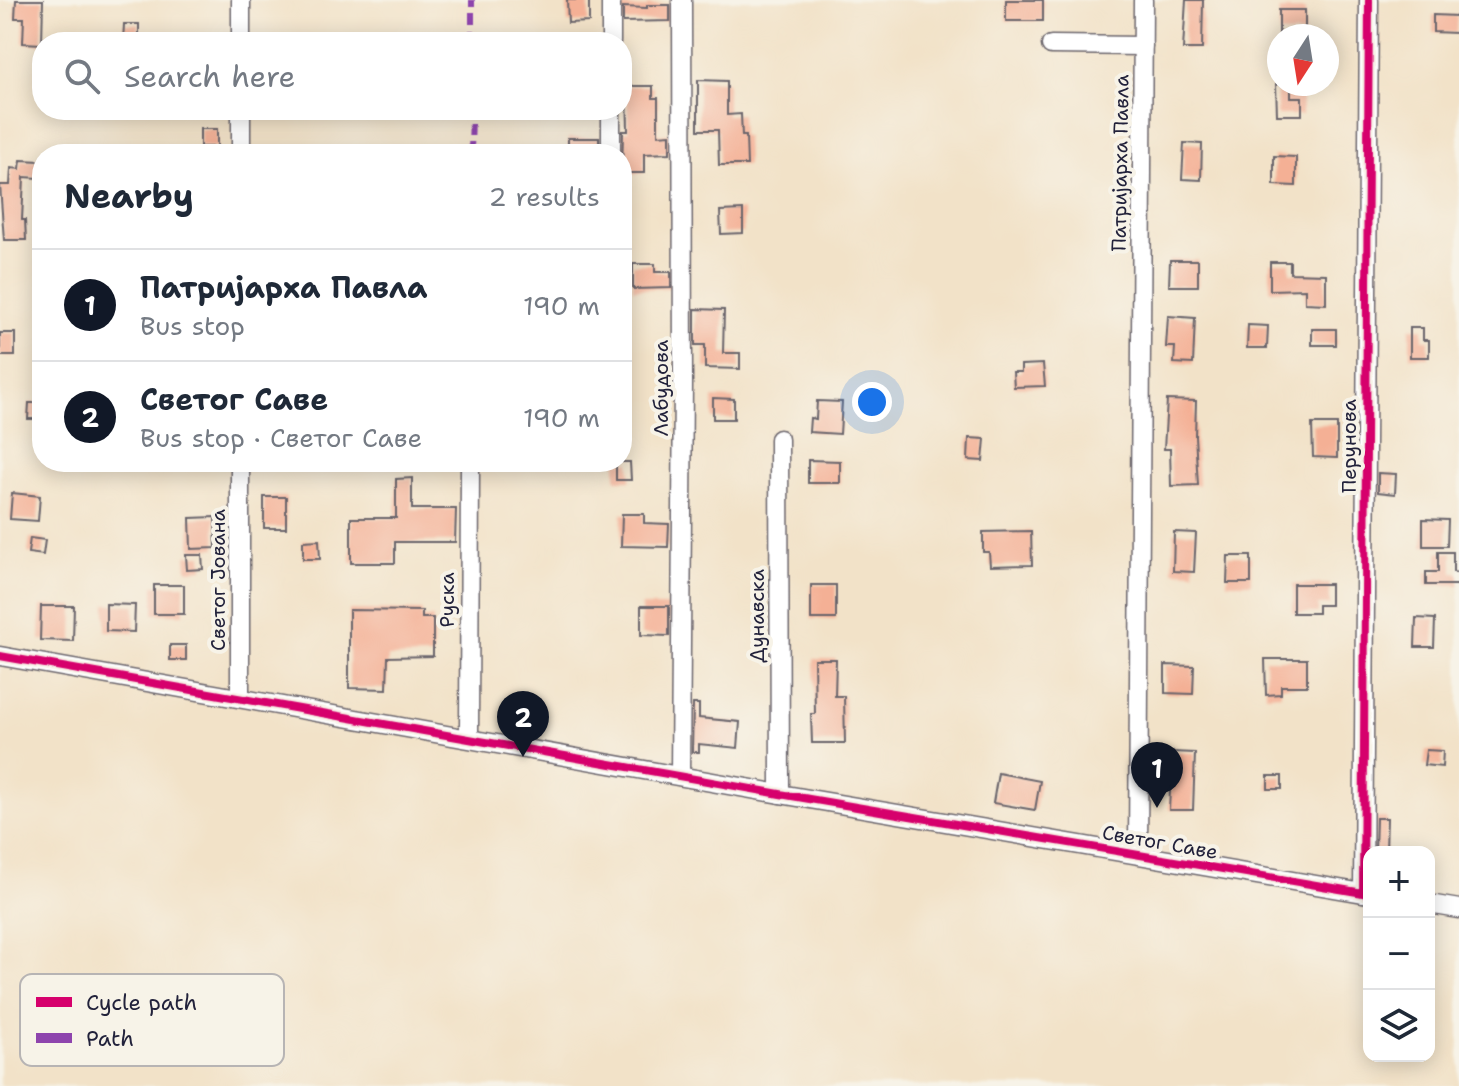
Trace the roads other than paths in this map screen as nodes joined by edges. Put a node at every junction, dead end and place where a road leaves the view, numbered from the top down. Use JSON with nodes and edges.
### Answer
{"nodes":[{"id":1,"x":241,"y":0,"type":"edge"},
{"id":2,"x":611,"y":0,"type":"edge"},
{"id":3,"x":682,"y":0,"type":"edge"},
{"id":4,"x":1143,"y":0,"type":"edge"},
{"id":5,"x":1369,"y":0,"type":"edge"},
{"id":6,"x":241,"y":32,"type":"edge"},
{"id":7,"x":611,"y":32,"type":"edge"},
{"id":8,"x":1051,"y":45,"type":"dead end"},
{"id":9,"x":1143,"y":46,"type":"junction"},
{"id":10,"x":241,"y":120,"type":"edge"},
{"id":11,"x":611,"y":120,"type":"edge"},
{"id":12,"x":241,"y":144,"type":"edge"},
{"id":13,"x":611,"y":144,"type":"edge"},
{"id":14,"x":779,"y":439,"type":"dead end"},
{"id":15,"x":240,"y":472,"type":"edge"},
{"id":16,"x":470,"y":472,"type":"edge"},
{"id":17,"x":0,"y":656,"type":"edge"},
{"id":18,"x":240,"y":698,"type":"junction"},
{"id":19,"x":469,"y":738,"type":"junction"},
{"id":20,"x":680,"y":776,"type":"junction"},
{"id":21,"x":780,"y":794,"type":"junction"},
{"id":22,"x":1366,"y":846,"type":"edge"},
{"id":23,"x":1138,"y":854,"type":"junction"},
{"id":24,"x":1363,"y":892,"type":"edge"},
{"id":25,"x":1435,"y":905,"type":"edge"},
{"id":26,"x":1459,"y":909,"type":"edge"}],
"edges":[{"from":1,"to":6,"type":"street"},
{"from":2,"to":7,"type":"street"},
{"from":3,"to":20,"type":"street","name":"Лабудова"},
{"from":4,"to":9,"type":"street","name":"Патријарха Павла"},
{"from":5,"to":22,"type":"street","name":"Перунова"},
{"from":8,"to":9,"type":"street"},
{"from":9,"to":23,"type":"street","name":"Патријарха Павла"},
{"from":10,"to":12,"type":"street"},
{"from":11,"to":13,"type":"street"},
{"from":14,"to":21,"type":"street","name":"Дунавска"},
{"from":15,"to":18,"type":"street","name":"Светог Јована"},
{"from":16,"to":19,"type":"street","name":"Руска"},
{"from":17,"to":18,"type":"street","name":"Светог Саве"},
{"from":18,"to":19,"type":"street","name":"Светог Саве"},
{"from":19,"to":20,"type":"street","name":"Светог Саве"},
{"from":20,"to":21,"type":"street","name":"Светог Саве"},
{"from":21,"to":23,"type":"street","name":"Светог Саве"},
{"from":23,"to":24,"type":"street","name":"Светог Саве"},
{"from":25,"to":26,"type":"street"}]}
